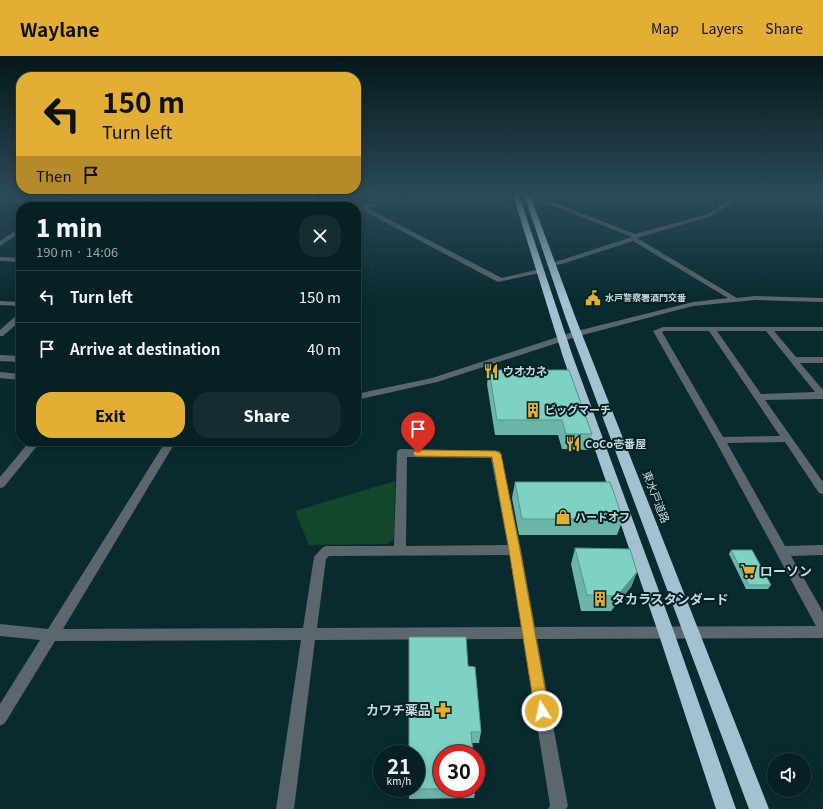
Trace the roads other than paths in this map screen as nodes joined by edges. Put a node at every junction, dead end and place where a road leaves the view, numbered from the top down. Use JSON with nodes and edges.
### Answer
{"nodes":[{"id":1,"x":401,"y":230,"type":"edge"},
{"id":2,"x":528,"y":230,"type":"edge"},
{"id":3,"x":539,"y":230,"type":"edge"},
{"id":4,"x":616,"y":230,"type":"edge"},
{"id":5,"x":658,"y":230,"type":"edge"},
{"id":6,"x":16,"y":233,"type":"edge"},
{"id":7,"x":633,"y":237,"type":"junction"},
{"id":8,"x":0,"y":244,"type":"edge"},
{"id":9,"x":0,"y":259,"type":"edge"},
{"id":10,"x":16,"y":260,"type":"edge"},
{"id":11,"x":551,"y":265,"type":"junction"},
{"id":12,"x":540,"y":271,"type":"junction"},
{"id":13,"x":734,"y":299,"type":"junction"},
{"id":14,"x":823,"y":300,"type":"edge"},
{"id":15,"x":0,"y":303,"type":"edge"},
{"id":16,"x":16,"y":304,"type":"edge"},
{"id":17,"x":16,"y":323,"type":"edge"},
{"id":18,"x":711,"y":329,"type":"junction"},
{"id":19,"x":823,"y":329,"type":"edge"},
{"id":20,"x":769,"y":330,"type":"junction"},
{"id":21,"x":0,"y":334,"type":"edge"},
{"id":22,"x":576,"y":334,"type":"junction"},
{"id":23,"x":562,"y":338,"type":"junction"},
{"id":24,"x":0,"y":358,"type":"edge"},
{"id":25,"x":16,"y":359,"type":"edge"},
{"id":26,"x":794,"y":360,"type":"junction"},
{"id":27,"x":823,"y":360,"type":"edge"},
{"id":28,"x":0,"y":375,"type":"edge"},
{"id":29,"x":16,"y":377,"type":"edge"},
{"id":30,"x":823,"y":395,"type":"edge"},
{"id":31,"x":361,"y":396,"type":"edge"},
{"id":32,"x":758,"y":397,"type":"junction"},
{"id":33,"x":787,"y":439,"type":"junction"},
{"id":34,"x":720,"y":440,"type":"junction"},
{"id":35,"x":32,"y":446,"type":"edge"},
{"id":36,"x":168,"y":446,"type":"edge"},
{"id":37,"x":0,"y":484,"type":"edge"},
{"id":38,"x":823,"y":490,"type":"edge"},
{"id":39,"x":400,"y":550,"type":"junction"},
{"id":40,"x":515,"y":550,"type":"junction"},
{"id":41,"x":823,"y":550,"type":"edge"},
{"id":42,"x":782,"y":551,"type":"junction"},
{"id":43,"x":823,"y":625,"type":"edge"},
{"id":44,"x":0,"y":630,"type":"edge"},
{"id":45,"x":309,"y":632,"type":"junction"},
{"id":46,"x":528,"y":632,"type":"junction"},
{"id":47,"x":666,"y":632,"type":"junction"},
{"id":48,"x":691,"y":632,"type":"junction"},
{"id":49,"x":823,"y":632,"type":"edge"},
{"id":50,"x":50,"y":634,"type":"junction"},
{"id":51,"x":0,"y":718,"type":"edge"},
{"id":52,"x":285,"y":809,"type":"edge"},
{"id":53,"x":557,"y":809,"type":"edge"},
{"id":54,"x":726,"y":809,"type":"edge"},
{"id":55,"x":759,"y":809,"type":"edge"}],
"edges":[{"from":1,"to":12,"type":"street"},
{"from":2,"to":12,"type":"highway"},
{"from":3,"to":11,"type":"highway","name":"東水戸道路"},
{"from":4,"to":7,"type":"street"},
{"from":5,"to":7,"type":"street"},
{"from":6,"to":8,"type":"street"},
{"from":7,"to":11,"type":"street"},
{"from":7,"to":13,"type":"street"},
{"from":9,"to":10,"type":"street"},
{"from":11,"to":22,"type":"highway","name":"東水戸道路"},
{"from":12,"to":23,"type":"highway"},
{"from":13,"to":14,"type":"street"},
{"from":13,"to":22,"type":"street"},
{"from":15,"to":16,"type":"street"},
{"from":17,"to":21,"type":"street"},
{"from":18,"to":20,"type":"street"},
{"from":18,"to":32,"type":"street"},
{"from":18,"to":34,"type":"street"},
{"from":19,"to":20,"type":"street"},
{"from":20,"to":26,"type":"street"},
{"from":22,"to":23,"type":"street"},
{"from":22,"to":48,"type":"highway","name":"東水戸道路"},
{"from":23,"to":31,"type":"street"},
{"from":23,"to":47,"type":"highway"},
{"from":24,"to":25,"type":"street"},
{"from":26,"to":27,"type":"street"},
{"from":26,"to":30,"type":"street"},
{"from":28,"to":29,"type":"street"},
{"from":30,"to":32,"type":"street"},
{"from":32,"to":33,"type":"street"},
{"from":33,"to":34,"type":"street"},
{"from":33,"to":38,"type":"street"},
{"from":34,"to":42,"type":"street"},
{"from":35,"to":37,"type":"street"},
{"from":36,"to":50,"type":"street"},
{"from":39,"to":40,"type":"street"},
{"from":39,"to":40,"type":"street"},
{"from":39,"to":45,"type":"street"},
{"from":40,"to":46,"type":"street"},
{"from":41,"to":42,"type":"street"},
{"from":42,"to":43,"type":"street"},
{"from":44,"to":50,"type":"street"},
{"from":45,"to":46,"type":"street"},
{"from":45,"to":50,"type":"street"},
{"from":45,"to":52,"type":"street"},
{"from":46,"to":47,"type":"street"},
{"from":46,"to":53,"type":"street"},
{"from":47,"to":48,"type":"street"},
{"from":47,"to":54,"type":"highway"},
{"from":48,"to":49,"type":"street"},
{"from":48,"to":55,"type":"highway","name":"東水戸道路"},
{"from":50,"to":51,"type":"street"}]}
